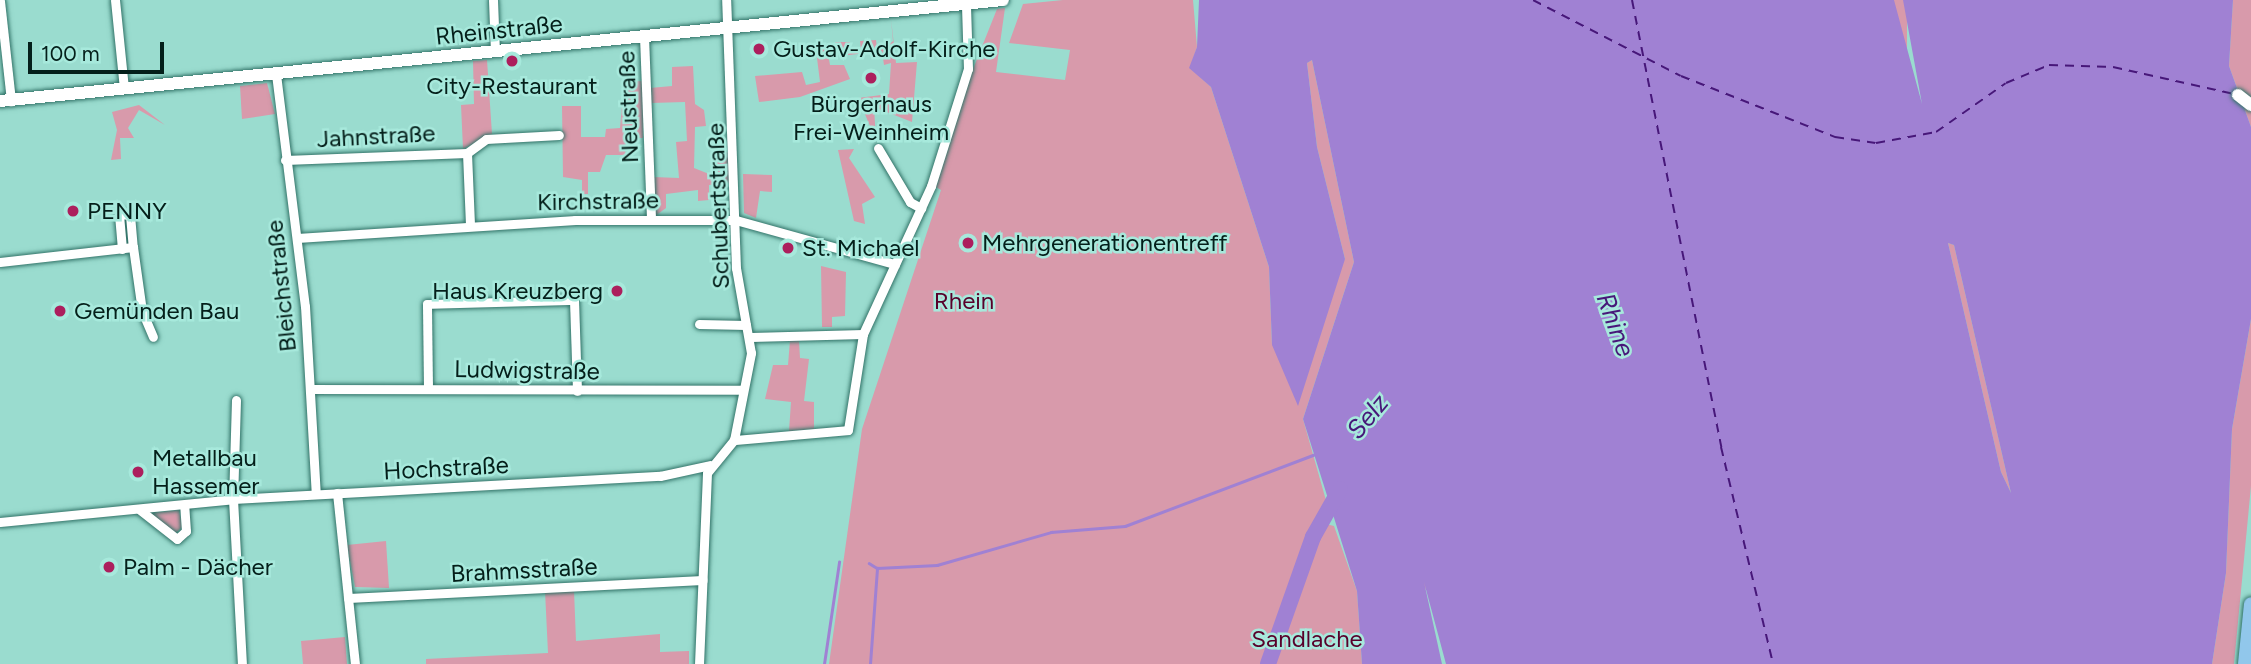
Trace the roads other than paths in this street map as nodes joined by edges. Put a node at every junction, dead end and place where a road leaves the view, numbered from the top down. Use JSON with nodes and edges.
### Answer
{"nodes":[{"id":1,"x":115,"y":0,"type":"edge"},
{"id":2,"x":493,"y":0,"type":"edge"},
{"id":3,"x":726,"y":0,"type":"edge"},
{"id":4,"x":1003,"y":0,"type":"edge"},
{"id":5,"x":0,"y":1,"type":"edge"},
{"id":6,"x":951,"y":3,"type":"edge"},
{"id":7,"x":966,"y":4,"type":"junction"},
{"id":8,"x":729,"y":28,"type":"junction"},
{"id":9,"x":644,"y":36,"type":"junction"},
{"id":10,"x":495,"y":52,"type":"junction"},
{"id":11,"x":276,"y":74,"type":"junction"},
{"id":12,"x":124,"y":89,"type":"junction"},
{"id":13,"x":2238,"y":95,"type":"dead end"},
{"id":14,"x":5,"y":101,"type":"edge"},
{"id":15,"x":2251,"y":105,"type":"edge"},
{"id":16,"x":559,"y":135,"type":"dead end"},
{"id":17,"x":878,"y":148,"type":"dead end"},
{"id":18,"x":467,"y":153,"type":"junction"},
{"id":19,"x":285,"y":160,"type":"junction"},
{"id":20,"x":921,"y":208,"type":"junction"},
{"id":21,"x":651,"y":218,"type":"junction"},
{"id":22,"x":736,"y":220,"type":"junction"},
{"id":23,"x":470,"y":225,"type":"junction"},
{"id":24,"x":297,"y":238,"type":"junction"},
{"id":25,"x":133,"y":247,"type":"junction"},
{"id":26,"x":122,"y":249,"type":"junction"},
{"id":27,"x":0,"y":262,"type":"edge"},
{"id":28,"x":895,"y":264,"type":"junction"},
{"id":29,"x":699,"y":324,"type":"dead end"},
{"id":30,"x":746,"y":325,"type":"junction"},
{"id":31,"x":863,"y":334,"type":"junction"},
{"id":32,"x":153,"y":337,"type":"dead end"},
{"id":33,"x":751,"y":337,"type":"junction"},
{"id":34,"x":428,"y":388,"type":"junction"},
{"id":35,"x":311,"y":389,"type":"junction"},
{"id":36,"x":743,"y":390,"type":"junction"},
{"id":37,"x":577,"y":391,"type":"junction"},
{"id":38,"x":236,"y":400,"type":"dead end"},
{"id":39,"x":734,"y":440,"type":"junction"},
{"id":40,"x":710,"y":465,"type":"junction"},
{"id":41,"x":337,"y":493,"type":"junction"},
{"id":42,"x":316,"y":494,"type":"junction"},
{"id":43,"x":233,"y":499,"type":"junction"},
{"id":44,"x":184,"y":505,"type":"junction"},
{"id":45,"x":140,"y":510,"type":"junction"},
{"id":46,"x":0,"y":522,"type":"edge"},
{"id":47,"x":703,"y":580,"type":"junction"},
{"id":48,"x":348,"y":598,"type":"junction"},
{"id":49,"x":2251,"y":604,"type":"edge"},
{"id":50,"x":242,"y":664,"type":"edge"},
{"id":51,"x":355,"y":664,"type":"edge"},
{"id":52,"x":699,"y":664,"type":"edge"},
{"id":53,"x":2245,"y":664,"type":"edge"}],
"edges":[{"from":1,"to":12,"type":"street"},
{"from":2,"to":10,"type":"street"},
{"from":3,"to":8,"type":"street","name":"Schubertstraße"},
{"from":4,"to":7,"type":"street","name":"Rheinstraße"},
{"from":5,"to":14,"type":"street"},
{"from":6,"to":7,"type":"street","name":"Rheinstraße"},
{"from":6,"to":8,"type":"street","name":"Rheinstraße"},
{"from":7,"to":20,"type":"street"},
{"from":8,"to":9,"type":"street","name":"Rheinstraße"},
{"from":8,"to":22,"type":"street","name":"Schubertstraße"},
{"from":9,"to":10,"type":"street","name":"Rheinstraße"},
{"from":9,"to":21,"type":"street","name":"Neustraße"},
{"from":10,"to":11,"type":"street","name":"Rheinstraße"},
{"from":11,"to":12,"type":"street","name":"Rheinstraße"},
{"from":11,"to":19,"type":"street","name":"Bleichstraße"},
{"from":12,"to":14,"type":"street","name":"Rheinstraße"},
{"from":13,"to":15,"type":"street"},
{"from":16,"to":18,"type":"street","name":"Jahnstraße"},
{"from":17,"to":20,"type":"street"},
{"from":18,"to":19,"type":"street","name":"Jahnstraße"},
{"from":18,"to":23,"type":"street","name":"Jahnstraße"},
{"from":19,"to":24,"type":"street","name":"Bleichstraße"},
{"from":20,"to":28,"type":"street"},
{"from":21,"to":22,"type":"street","name":"Kirchstraße"},
{"from":21,"to":23,"type":"street","name":"Kirchstraße"},
{"from":22,"to":28,"type":"street","name":"Kirchstraße"},
{"from":22,"to":30,"type":"street","name":"Schubertstraße"},
{"from":23,"to":24,"type":"street","name":"Kirchstraße"},
{"from":24,"to":35,"type":"street","name":"Bleichstraße"},
{"from":25,"to":26,"type":"street"},
{"from":25,"to":26,"type":"street"},
{"from":25,"to":32,"type":"street"},
{"from":26,"to":27,"type":"street"},
{"from":28,"to":31,"type":"street"},
{"from":29,"to":30,"type":"street"},
{"from":30,"to":33,"type":"street","name":"Schubertstraße"},
{"from":31,"to":33,"type":"street"},
{"from":31,"to":39,"type":"street"},
{"from":33,"to":36,"type":"street"},
{"from":34,"to":35,"type":"street","name":"Ludwigstraße"},
{"from":34,"to":37,"type":"street","name":"Ludwigstraße"},
{"from":34,"to":37,"type":"street"},
{"from":35,"to":42,"type":"street","name":"Bleichstraße"},
{"from":36,"to":37,"type":"street","name":"Ludwigstraße"},
{"from":36,"to":39,"type":"street"},
{"from":38,"to":43,"type":"street"},
{"from":39,"to":40,"type":"street"},
{"from":40,"to":41,"type":"street","name":"Hochstraße"},
{"from":40,"to":47,"type":"street"},
{"from":41,"to":42,"type":"street","name":"Hochstraße"},
{"from":41,"to":48,"type":"street"},
{"from":42,"to":43,"type":"street","name":"Hochstraße"},
{"from":43,"to":44,"type":"street","name":"Hochstraße"},
{"from":43,"to":50,"type":"street"},
{"from":44,"to":45,"type":"street","name":"Hochstraße"},
{"from":44,"to":45,"type":"street"},
{"from":45,"to":46,"type":"street","name":"Hochstraße"},
{"from":47,"to":48,"type":"street","name":"Brahmsstraße"},
{"from":47,"to":52,"type":"street"},
{"from":48,"to":51,"type":"street"},
{"from":49,"to":53,"type":"main road"}]}
